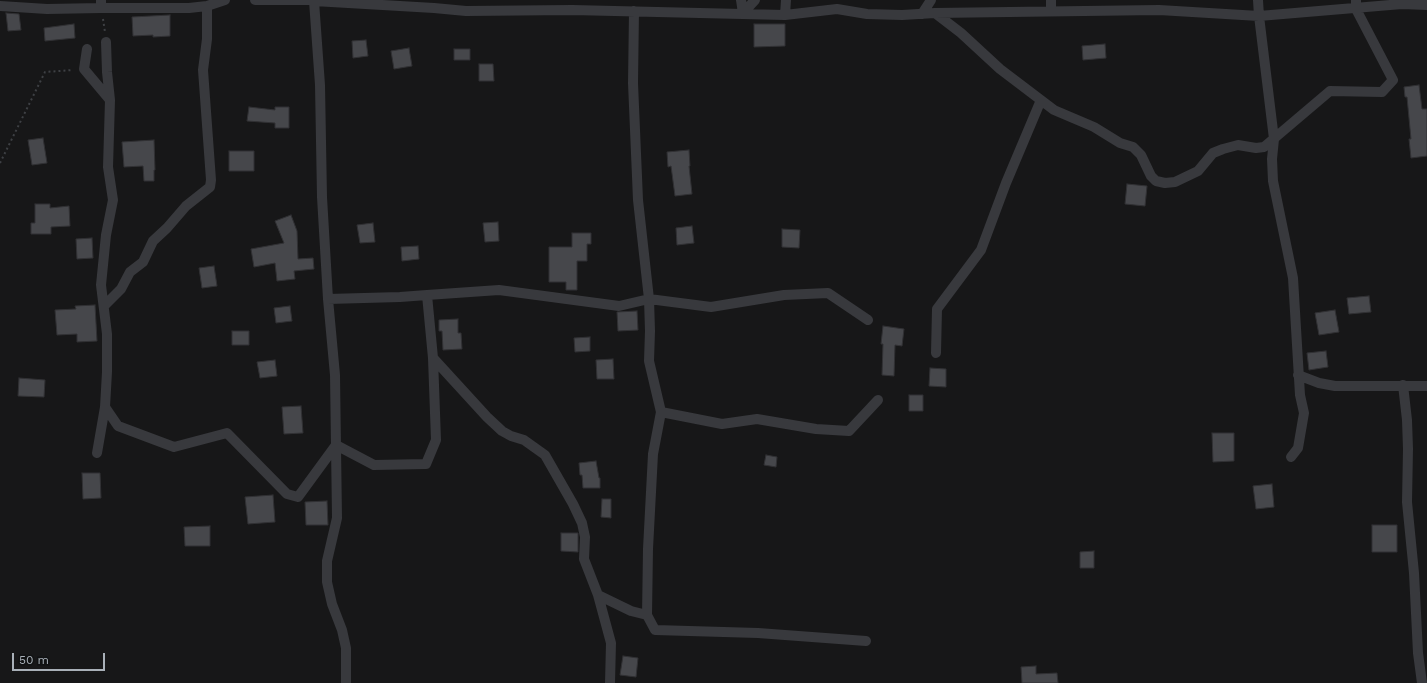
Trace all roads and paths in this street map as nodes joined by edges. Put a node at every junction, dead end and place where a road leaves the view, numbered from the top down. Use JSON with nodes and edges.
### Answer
{"nodes":[{"id":1,"x":226,"y":0,"type":"edge"},
{"id":2,"x":255,"y":0,"type":"edge"},
{"id":3,"x":314,"y":0,"type":"edge"},
{"id":4,"x":741,"y":0,"type":"edge"},
{"id":5,"x":754,"y":0,"type":"edge"},
{"id":6,"x":786,"y":0,"type":"edge"},
{"id":7,"x":931,"y":0,"type":"edge"},
{"id":8,"x":1051,"y":0,"type":"edge"},
{"id":9,"x":1258,"y":0,"type":"edge"},
{"id":10,"x":101,"y":4,"type":"edge"},
{"id":11,"x":1356,"y":4,"type":"edge"},
{"id":12,"x":837,"y":5,"type":"edge"},
{"id":13,"x":1157,"y":5,"type":"edge"},
{"id":14,"x":1427,"y":5,"type":"edge"},
{"id":15,"x":0,"y":6,"type":"edge"},
{"id":16,"x":207,"y":6,"type":"junction"},
{"id":17,"x":1052,"y":10,"type":"junction"},
{"id":18,"x":634,"y":11,"type":"junction"},
{"id":19,"x":743,"y":13,"type":"junction"},
{"id":20,"x":935,"y":13,"type":"junction"},
{"id":21,"x":922,"y":14,"type":"junction"},
{"id":22,"x":785,"y":15,"type":"junction"},
{"id":23,"x":1259,"y":16,"type":"junction"},
{"id":24,"x":106,"y":42,"type":"joint"},
{"id":25,"x":87,"y":49,"type":"dead end"},
{"id":26,"x":84,"y":68,"type":"junction"},
{"id":27,"x":110,"y":100,"type":"junction"},
{"id":28,"x":1040,"y":100,"type":"junction"},
{"id":29,"x":1274,"y":139,"type":"junction"},
{"id":30,"x":0,"y":163,"type":"edge"},
{"id":31,"x":427,"y":295,"type":"junction"},
{"id":32,"x":328,"y":299,"type":"junction"},
{"id":33,"x":649,"y":299,"type":"junction"},
{"id":34,"x":104,"y":306,"type":"junction"},
{"id":35,"x":868,"y":320,"type":"dead end"},
{"id":36,"x":936,"y":353,"type":"dead end"},
{"id":37,"x":433,"y":358,"type":"junction"},
{"id":38,"x":1298,"y":375,"type":"junction"},
{"id":39,"x":1403,"y":385,"type":"junction"},
{"id":40,"x":1427,"y":386,"type":"edge"},
{"id":41,"x":878,"y":400,"type":"dead end"},
{"id":42,"x":105,"y":407,"type":"junction"},
{"id":43,"x":660,"y":412,"type":"junction"},
{"id":44,"x":336,"y":445,"type":"junction"},
{"id":45,"x":97,"y":452,"type":"dead end"},
{"id":46,"x":1291,"y":457,"type":"dead end"},
{"id":47,"x":598,"y":596,"type":"junction"},
{"id":48,"x":647,"y":615,"type":"junction"},
{"id":49,"x":866,"y":641,"type":"dead end"},
{"id":50,"x":346,"y":683,"type":"edge"},
{"id":51,"x":610,"y":683,"type":"edge"},
{"id":52,"x":1422,"y":683,"type":"edge"}],
"edges":[{"from":1,"to":16,"type":"street"},
{"from":2,"to":3,"type":"street"},
{"from":3,"to":18,"type":"street"},
{"from":3,"to":32,"type":"street"},
{"from":4,"to":19,"type":"street"},
{"from":5,"to":19,"type":"street"},
{"from":6,"to":22,"type":"street"},
{"from":7,"to":21,"type":"street"},
{"from":8,"to":17,"type":"street"},
{"from":9,"to":23,"type":"street"},
{"from":10,"to":15,"type":"street"},
{"from":10,"to":16,"type":"street"},
{"from":10,"to":24,"type":"path"},
{"from":11,"to":14,"type":"street"},
{"from":11,"to":23,"type":"street"},
{"from":11,"to":29,"type":"street"},
{"from":12,"to":21,"type":"street"},
{"from":12,"to":22,"type":"street"},
{"from":13,"to":17,"type":"street"},
{"from":13,"to":23,"type":"street"},
{"from":16,"to":34,"type":"street"},
{"from":17,"to":20,"type":"street"},
{"from":18,"to":19,"type":"street"},
{"from":18,"to":33,"type":"street"},
{"from":19,"to":22,"type":"street"},
{"from":20,"to":21,"type":"street"},
{"from":20,"to":28,"type":"street"},
{"from":23,"to":29,"type":"street"},
{"from":24,"to":27,"type":"street"},
{"from":25,"to":26,"type":"street"},
{"from":26,"to":27,"type":"street"},
{"from":26,"to":30,"type":"path"},
{"from":27,"to":34,"type":"street"},
{"from":28,"to":29,"type":"street"},
{"from":28,"to":36,"type":"street"},
{"from":29,"to":38,"type":"street"},
{"from":31,"to":32,"type":"street"},
{"from":31,"to":33,"type":"street"},
{"from":31,"to":37,"type":"street"},
{"from":32,"to":44,"type":"street"},
{"from":33,"to":35,"type":"street"},
{"from":33,"to":43,"type":"street"},
{"from":34,"to":42,"type":"street"},
{"from":37,"to":44,"type":"street"},
{"from":37,"to":47,"type":"street"},
{"from":38,"to":39,"type":"street"},
{"from":38,"to":46,"type":"street"},
{"from":39,"to":40,"type":"street"},
{"from":39,"to":52,"type":"street"},
{"from":41,"to":43,"type":"street"},
{"from":42,"to":44,"type":"street"},
{"from":42,"to":45,"type":"street"},
{"from":43,"to":48,"type":"street"},
{"from":44,"to":50,"type":"street"},
{"from":47,"to":48,"type":"street"},
{"from":47,"to":51,"type":"street"},
{"from":48,"to":49,"type":"street"}]}
